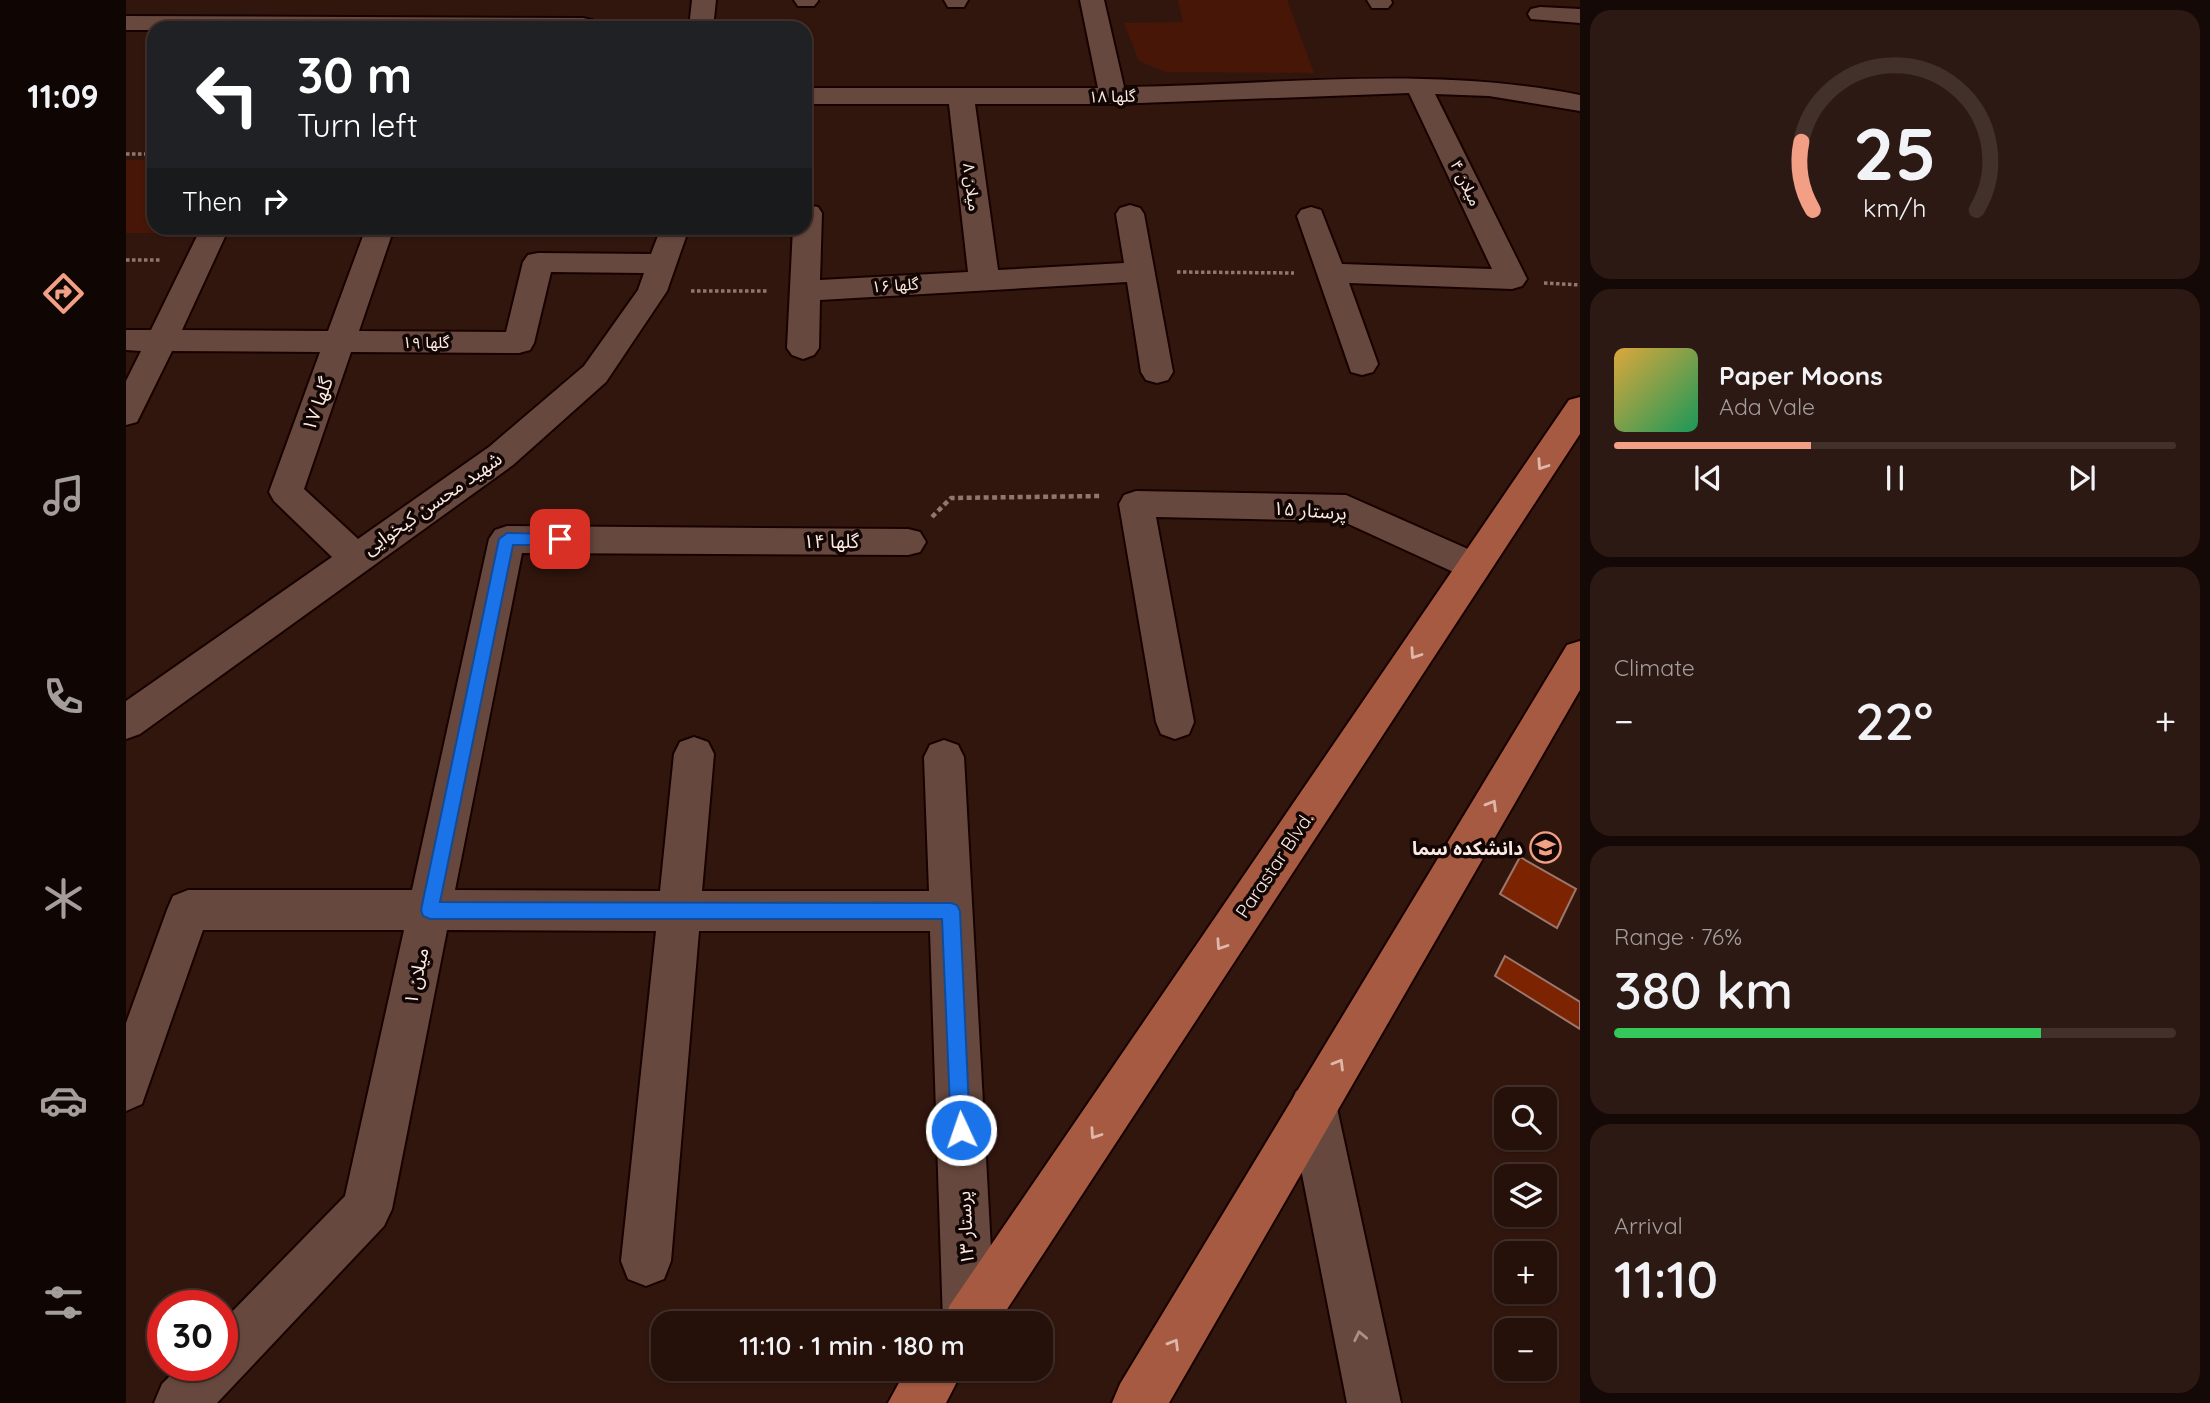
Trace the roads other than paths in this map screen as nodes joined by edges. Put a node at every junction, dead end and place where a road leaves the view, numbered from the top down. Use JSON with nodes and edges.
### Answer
{"nodes":[{"id":1,"x":455,"y":0,"type":"edge"},
{"id":2,"x":704,"y":0,"type":"edge"},
{"id":3,"x":1092,"y":0,"type":"edge"},
{"id":4,"x":1541,"y":14,"type":"dead end"},
{"id":5,"x":1580,"y":16,"type":"edge"},
{"id":6,"x":447,"y":21,"type":"edge"},
{"id":7,"x":702,"y":21,"type":"edge"},
{"id":8,"x":126,"y":23,"type":"edge"},
{"id":9,"x":147,"y":23,"type":"edge"},
{"id":10,"x":1419,"y":87,"type":"junction"},
{"id":11,"x":812,"y":96,"type":"edge"},
{"id":12,"x":961,"y":96,"type":"junction"},
{"id":13,"x":1113,"y":96,"type":"junction"},
{"id":14,"x":1580,"y":103,"type":"edge"},
{"id":15,"x":1130,"y":214,"type":"dead end"},
{"id":16,"x":1311,"y":216,"type":"dead end"},
{"id":17,"x":212,"y":235,"type":"edge"},
{"id":18,"x":378,"y":235,"type":"edge"},
{"id":19,"x":672,"y":235,"type":"edge"},
{"id":20,"x":807,"y":235,"type":"edge"},
{"id":21,"x":1138,"y":272,"type":"junction"},
{"id":22,"x":1330,"y":273,"type":"junction"},
{"id":23,"x":657,"y":278,"type":"junction"},
{"id":24,"x":984,"y":279,"type":"junction"},
{"id":25,"x":805,"y":290,"type":"junction"},
{"id":26,"x":126,"y":341,"type":"edge"},
{"id":27,"x":162,"y":341,"type":"junction"},
{"id":28,"x":340,"y":342,"type":"junction"},
{"id":29,"x":803,"y":348,"type":"dead end"},
{"id":30,"x":1362,"y":364,"type":"dead end"},
{"id":31,"x":1157,"y":372,"type":"dead end"},
{"id":32,"x":1580,"y":408,"type":"edge"},
{"id":33,"x":126,"y":414,"type":"edge"},
{"id":34,"x":507,"y":539,"type":"joint"},
{"id":35,"x":908,"y":542,"type":"road end"},
{"id":36,"x":355,"y":557,"type":"junction"},
{"id":37,"x":1473,"y":567,"type":"junction"},
{"id":38,"x":1580,"y":656,"type":"edge"},
{"id":39,"x":126,"y":722,"type":"edge"},
{"id":40,"x":1175,"y":722,"type":"dead end"},
{"id":41,"x":694,"y":754,"type":"dead end"},
{"id":42,"x":944,"y":757,"type":"dead end"},
{"id":43,"x":430,"y":910,"type":"junction"},
{"id":44,"x":679,"y":910,"type":"junction"},
{"id":45,"x":951,"y":911,"type":"junction"},
{"id":46,"x":126,"y":1088,"type":"edge"},
{"id":47,"x":1313,"y":1108,"type":"junction"},
{"id":48,"x":646,"y":1261,"type":"dead end"},
{"id":49,"x":969,"y":1311,"type":"edge"},
{"id":50,"x":976,"y":1311,"type":"edge"},
{"id":51,"x":238,"y":1343,"type":"edge"},
{"id":52,"x":202,"y":1381,"type":"edge"},
{"id":53,"x":929,"y":1381,"type":"edge"},
{"id":54,"x":181,"y":1403,"type":"edge"},
{"id":55,"x":915,"y":1403,"type":"edge"},
{"id":56,"x":1139,"y":1403,"type":"edge"},
{"id":57,"x":1374,"y":1403,"type":"edge"}],
"edges":[{"from":1,"to":6,"type":"street"},
{"from":2,"to":7,"type":"street"},
{"from":3,"to":13,"type":"street"},
{"from":4,"to":5,"type":"street"},
{"from":8,"to":9,"type":"street"},
{"from":10,"to":13,"type":"street","name":"گلها ۱۸"},
{"from":10,"to":14,"type":"street","name":"گلها ۱۸"},
{"from":10,"to":22,"type":"street","name":"میلان ۴"},
{"from":11,"to":12,"type":"street","name":"گلها ۱۸"},
{"from":12,"to":13,"type":"street","name":"گلها ۱۸"},
{"from":12,"to":24,"type":"street","name":"میلان ۸"},
{"from":15,"to":21,"type":"street"},
{"from":16,"to":22,"type":"street"},
{"from":17,"to":27,"type":"street"},
{"from":18,"to":28,"type":"street","name":"گلها ۱۷"},
{"from":19,"to":23,"type":"street","name":"شهید محسن کیخوایی"},
{"from":20,"to":25,"type":"street"},
{"from":21,"to":24,"type":"street","name":"گلها ۱۶"},
{"from":21,"to":31,"type":"street"},
{"from":22,"to":30,"type":"street"},
{"from":23,"to":28,"type":"street","name":"گلها ۱۹"},
{"from":23,"to":36,"type":"street","name":"شهید محسن کیخوایی"},
{"from":24,"to":25,"type":"street","name":"گلها ۱۶"},
{"from":25,"to":29,"type":"street"},
{"from":26,"to":27,"type":"street","name":"گلها ۱۹"},
{"from":27,"to":28,"type":"street","name":"گلها ۱۹"},
{"from":27,"to":33,"type":"street"},
{"from":28,"to":36,"type":"street","name":"گلها ۱۷"},
{"from":32,"to":37,"type":"main road","name":"Parastar Blvd.","one_way":true},
{"from":34,"to":35,"type":"street","name":"گلها ۱۴"},
{"from":34,"to":43,"type":"street","name":"میلان ۱"},
{"from":36,"to":39,"type":"street","name":"شهید محسن کیخوایی"},
{"from":37,"to":40,"type":"street","name":"پرستار ۱۵"},
{"from":37,"to":50,"type":"main road","name":"Parastar Blvd.","one_way":true},
{"from":47,"to":38,"type":"main road","one_way":true},
{"from":41,"to":44,"type":"street"},
{"from":42,"to":45,"type":"street","name":"پرستار ۱۳"},
{"from":43,"to":44,"type":"street"},
{"from":43,"to":46,"type":"street"},
{"from":43,"to":51,"type":"street","name":"میلان ۱"},
{"from":44,"to":45,"type":"street"},
{"from":44,"to":48,"type":"street"},
{"from":45,"to":49,"type":"street","name":"پرستار ۱۳"},
{"from":56,"to":47,"type":"main road","one_way":true},
{"from":57,"to":47,"type":"street","one_way":true},
{"from":52,"to":54,"type":"street"},
{"from":53,"to":55,"type":"main road"}]}
